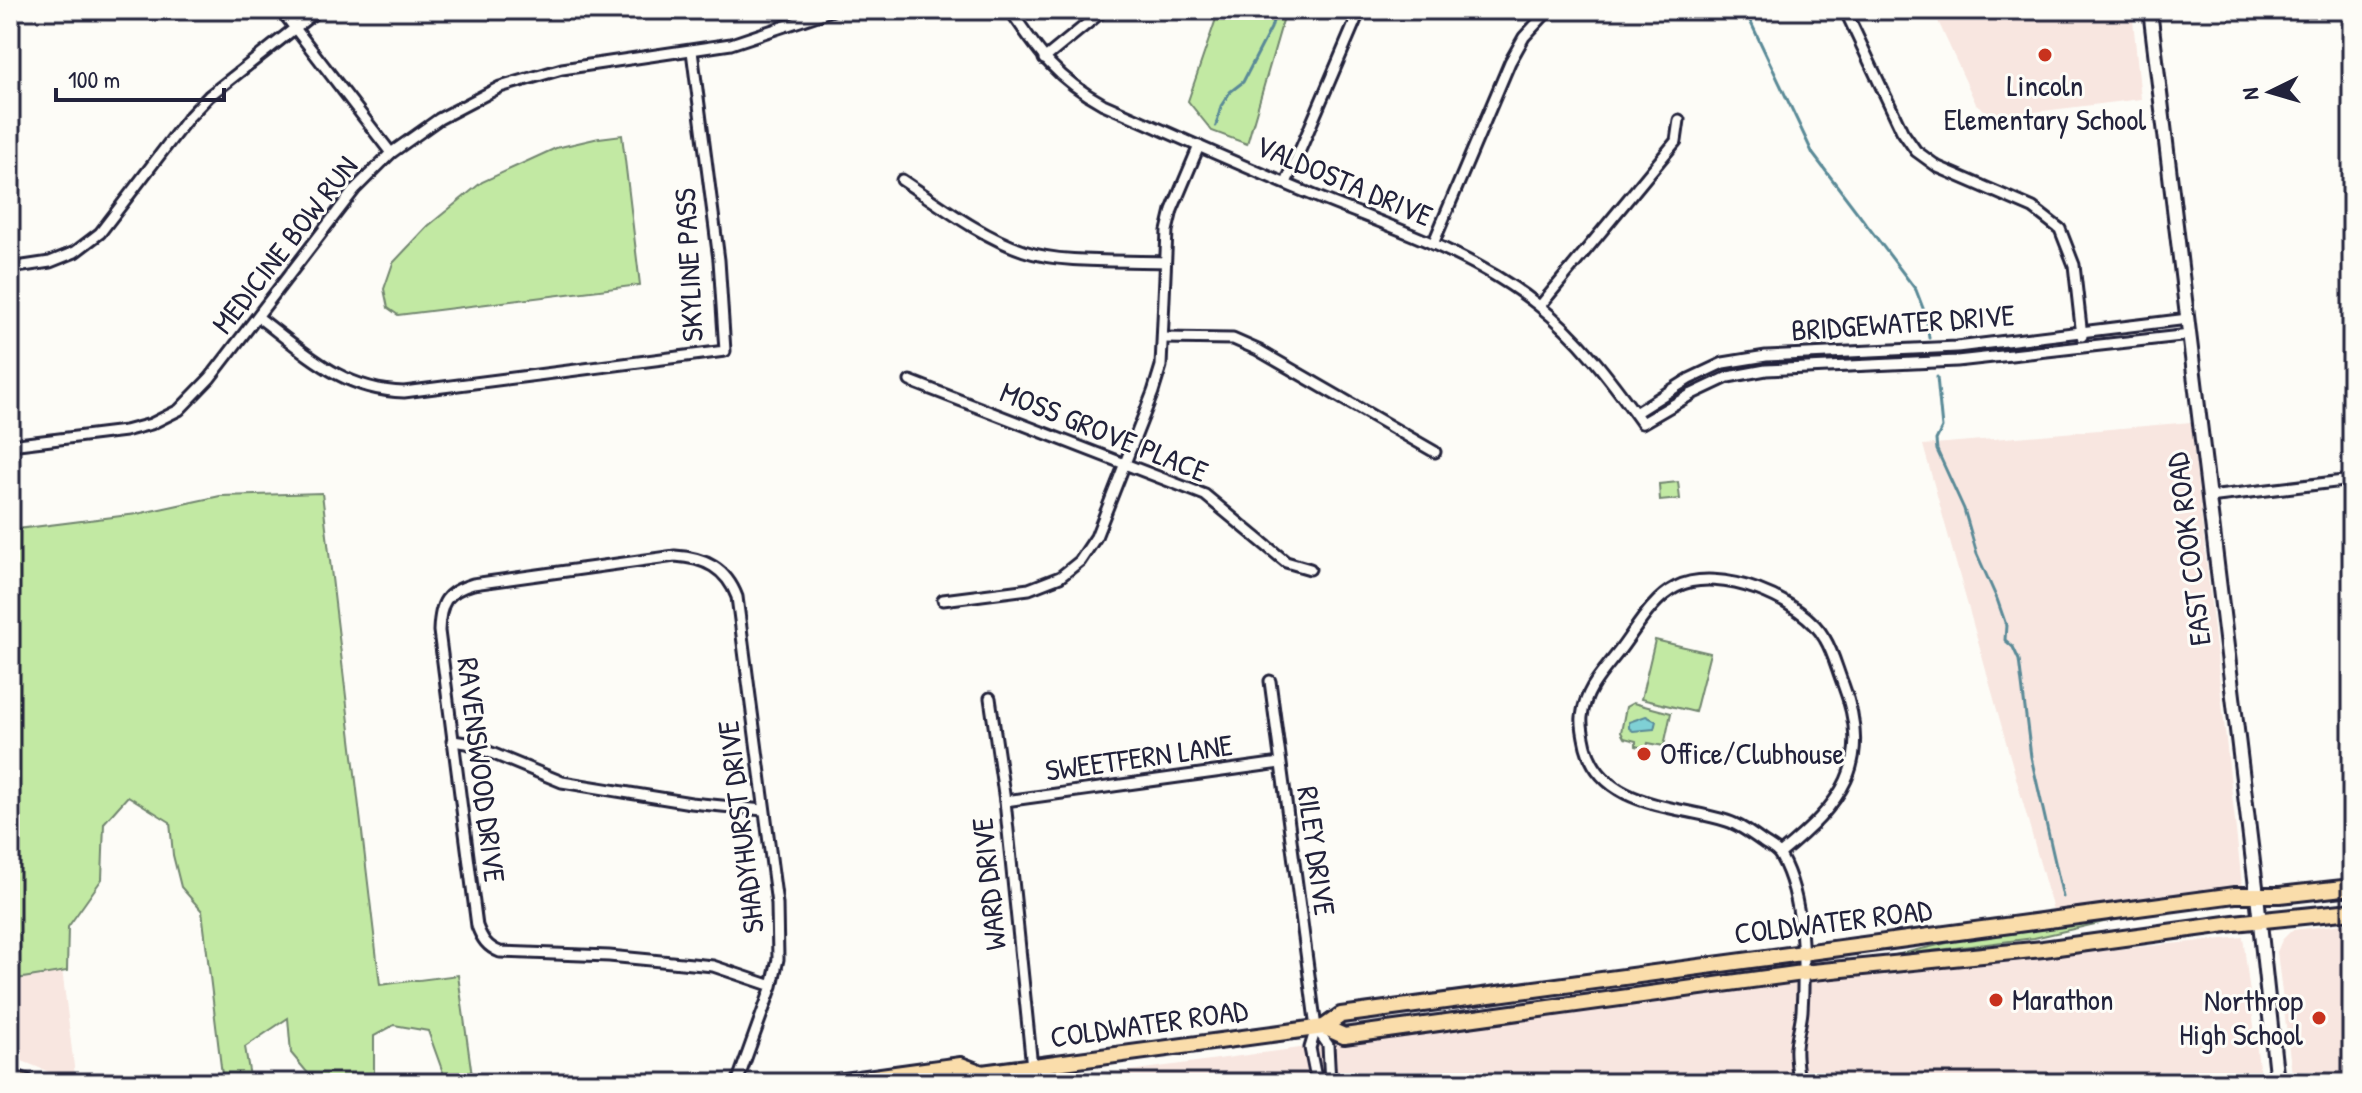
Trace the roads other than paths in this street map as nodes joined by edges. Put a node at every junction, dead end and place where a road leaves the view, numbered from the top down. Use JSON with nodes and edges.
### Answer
{"nodes":[{"id":1,"x":281,"y":10,"type":"edge"},
{"id":2,"x":318,"y":10,"type":"edge"},
{"id":3,"x":833,"y":10,"type":"edge"},
{"id":4,"x":1010,"y":10,"type":"edge"},
{"id":5,"x":1104,"y":10,"type":"edge"},
{"id":6,"x":1360,"y":10,"type":"edge"},
{"id":7,"x":1549,"y":10,"type":"edge"},
{"id":8,"x":1845,"y":10,"type":"edge"},
{"id":9,"x":2150,"y":10,"type":"edge"},
{"id":10,"x":294,"y":29,"type":"junction"},
{"id":11,"x":692,"y":51,"type":"junction"},
{"id":12,"x":1044,"y":59,"type":"junction"},
{"id":13,"x":1679,"y":120,"type":"dead end"},
{"id":14,"x":1199,"y":146,"type":"junction"},
{"id":15,"x":391,"y":153,"type":"junction"},
{"id":16,"x":902,"y":180,"type":"dead end"},
{"id":17,"x":1286,"y":183,"type":"junction"},
{"id":18,"x":1433,"y":244,"type":"junction"},
{"id":19,"x":1165,"y":262,"type":"junction"},
{"id":20,"x":10,"y":268,"type":"edge"},
{"id":21,"x":1540,"y":306,"type":"junction"},
{"id":22,"x":258,"y":317,"type":"junction"},
{"id":23,"x":2188,"y":319,"type":"junction"},
{"id":24,"x":2082,"y":334,"type":"junction"},
{"id":25,"x":2190,"y":335,"type":"junction"},
{"id":26,"x":1163,"y":338,"type":"junction"},
{"id":27,"x":2083,"y":347,"type":"junction"},
{"id":28,"x":910,"y":381,"type":"dead end"},
{"id":29,"x":1635,"y":413,"type":"junction"},
{"id":30,"x":1642,"y":423,"type":"joint"},
{"id":31,"x":10,"y":445,"type":"edge"},
{"id":32,"x":1435,"y":452,"type":"dead end"},
{"id":33,"x":1125,"y":464,"type":"junction"},
{"id":34,"x":2352,"y":480,"type":"edge"},
{"id":35,"x":2209,"y":497,"type":"junction"},
{"id":36,"x":1310,"y":569,"type":"dead end"},
{"id":37,"x":448,"y":596,"type":"joint"},
{"id":38,"x":943,"y":600,"type":"dead end"},
{"id":39,"x":1270,"y":681,"type":"dead end"},
{"id":40,"x":990,"y":698,"type":"dead end"},
{"id":41,"x":452,"y":741,"type":"junction"},
{"id":42,"x":1280,"y":763,"type":"junction"},
{"id":43,"x":1005,"y":801,"type":"junction"},
{"id":44,"x":763,"y":810,"type":"junction"},
{"id":45,"x":1780,"y":854,"type":"junction"},
{"id":46,"x":2352,"y":887,"type":"edge"},
{"id":47,"x":2257,"y":895,"type":"junction"},
{"id":48,"x":2352,"y":911,"type":"edge"},
{"id":49,"x":2259,"y":920,"type":"junction"},
{"id":50,"x":1801,"y":952,"type":"junction"},
{"id":51,"x":1803,"y":973,"type":"junction"},
{"id":52,"x":772,"y":986,"type":"junction"},
{"id":53,"x":1320,"y":1027,"type":"junction"},
{"id":54,"x":1032,"y":1067,"type":"junction"},
{"id":55,"x":982,"y":1073,"type":"junction"},
{"id":56,"x":10,"y":1076,"type":"edge"},
{"id":57,"x":28,"y":1083,"type":"edge"},
{"id":58,"x":737,"y":1083,"type":"edge"},
{"id":59,"x":830,"y":1083,"type":"edge"},
{"id":60,"x":969,"y":1083,"type":"edge"},
{"id":61,"x":1317,"y":1083,"type":"edge"},
{"id":62,"x":1330,"y":1083,"type":"edge"},
{"id":63,"x":1799,"y":1083,"type":"edge"},
{"id":64,"x":2277,"y":1083,"type":"edge"}],
"edges":[{"from":1,"to":10,"type":"street"},
{"from":2,"to":10,"type":"street"},
{"from":3,"to":11,"type":"street","name":"MEDICINE BOW RUN"},
{"from":4,"to":12,"type":"street","name":"VALDOSTA DRIVE"},
{"from":5,"to":12,"type":"street"},
{"from":6,"to":17,"type":"street"},
{"from":7,"to":18,"type":"street"},
{"from":8,"to":24,"type":"street"},
{"from":9,"to":23,"type":"main road","name":"EAST COOK ROAD"},
{"from":10,"to":15,"type":"street"},
{"from":10,"to":20,"type":"street"},
{"from":11,"to":15,"type":"street","name":"MEDICINE BOW RUN"},
{"from":11,"to":22,"type":"street","name":"SKYLINE PASS"},
{"from":12,"to":14,"type":"street","name":"VALDOSTA DRIVE"},
{"from":13,"to":21,"type":"street"},
{"from":14,"to":17,"type":"street","name":"VALDOSTA DRIVE"},
{"from":14,"to":19,"type":"street"},
{"from":15,"to":22,"type":"street","name":"MEDICINE BOW RUN"},
{"from":16,"to":19,"type":"street"},
{"from":17,"to":18,"type":"street","name":"VALDOSTA DRIVE"},
{"from":18,"to":21,"type":"street","name":"VALDOSTA DRIVE"},
{"from":19,"to":26,"type":"street"},
{"from":21,"to":29,"type":"street","name":"VALDOSTA DRIVE"},
{"from":22,"to":31,"type":"street","name":"MEDICINE BOW RUN"},
{"from":23,"to":24,"type":"street","name":"BRIDGEWATER DRIVE"},
{"from":23,"to":25,"type":"main road","name":"EAST COOK ROAD"},
{"from":24,"to":27,"type":"street"},
{"from":24,"to":29,"type":"street","name":"BRIDGEWATER DRIVE"},
{"from":25,"to":27,"type":"street","name":"BRIDGEWATER DRIVE"},
{"from":25,"to":35,"type":"main road","name":"EAST COOK ROAD"},
{"from":26,"to":32,"type":"street"},
{"from":26,"to":33,"type":"street"},
{"from":27,"to":30,"type":"street","name":"BRIDGEWATER DRIVE"},
{"from":28,"to":33,"type":"street","name":"MOSS GROVE PLACE"},
{"from":29,"to":30,"type":"street","name":"VALDOSTA DRIVE"},
{"from":33,"to":36,"type":"street","name":"MOSS GROVE PLACE"},
{"from":33,"to":38,"type":"street"},
{"from":34,"to":35,"type":"street"},
{"from":35,"to":47,"type":"main road","name":"EAST COOK ROAD"},
{"from":37,"to":41,"type":"street","name":"RAVENSWOOD DRIVE"},
{"from":37,"to":44,"type":"street","name":"SHADYHURST DRIVE"},
{"from":39,"to":42,"type":"street","name":"RILEY DRIVE"},
{"from":40,"to":43,"type":"street","name":"WARD DRIVE"},
{"from":41,"to":44,"type":"street"},
{"from":41,"to":52,"type":"street","name":"RAVENSWOOD DRIVE"},
{"from":42,"to":43,"type":"street","name":"SWEETFERN LANE"},
{"from":42,"to":53,"type":"street","name":"RILEY DRIVE"},
{"from":43,"to":54,"type":"street","name":"WARD DRIVE"},
{"from":44,"to":52,"type":"street","name":"SHADYHURST DRIVE"},
{"from":45,"to":45,"type":"street"},
{"from":45,"to":50,"type":"street"},
{"from":46,"to":47,"type":"main road","name":"COLDWATER ROAD"},
{"from":47,"to":49,"type":"main road","name":"EAST COOK ROAD"},
{"from":47,"to":50,"type":"main road","name":"COLDWATER ROAD"},
{"from":48,"to":49,"type":"main road","name":"COLDWATER ROAD"},
{"from":49,"to":51,"type":"main road","name":"COLDWATER ROAD"},
{"from":49,"to":64,"type":"main road","name":"EAST COOK ROAD"},
{"from":50,"to":51,"type":"street"},
{"from":50,"to":53,"type":"main road","name":"COLDWATER ROAD"},
{"from":51,"to":53,"type":"main road","name":"COLDWATER ROAD"},
{"from":51,"to":63,"type":"street"},
{"from":52,"to":58,"type":"street","name":"SHADYHURST DRIVE"},
{"from":53,"to":54,"type":"main road","name":"COLDWATER ROAD"},
{"from":53,"to":61,"type":"street","name":"RILEY DRIVE"},
{"from":53,"to":62,"type":"street","name":"RILEY DRIVE"},
{"from":54,"to":55,"type":"main road","name":"COLDWATER ROAD"},
{"from":55,"to":59,"type":"main road","name":"COLDWATER ROAD"},
{"from":55,"to":60,"type":"main road"},
{"from":56,"to":57,"type":"main road"}]}
